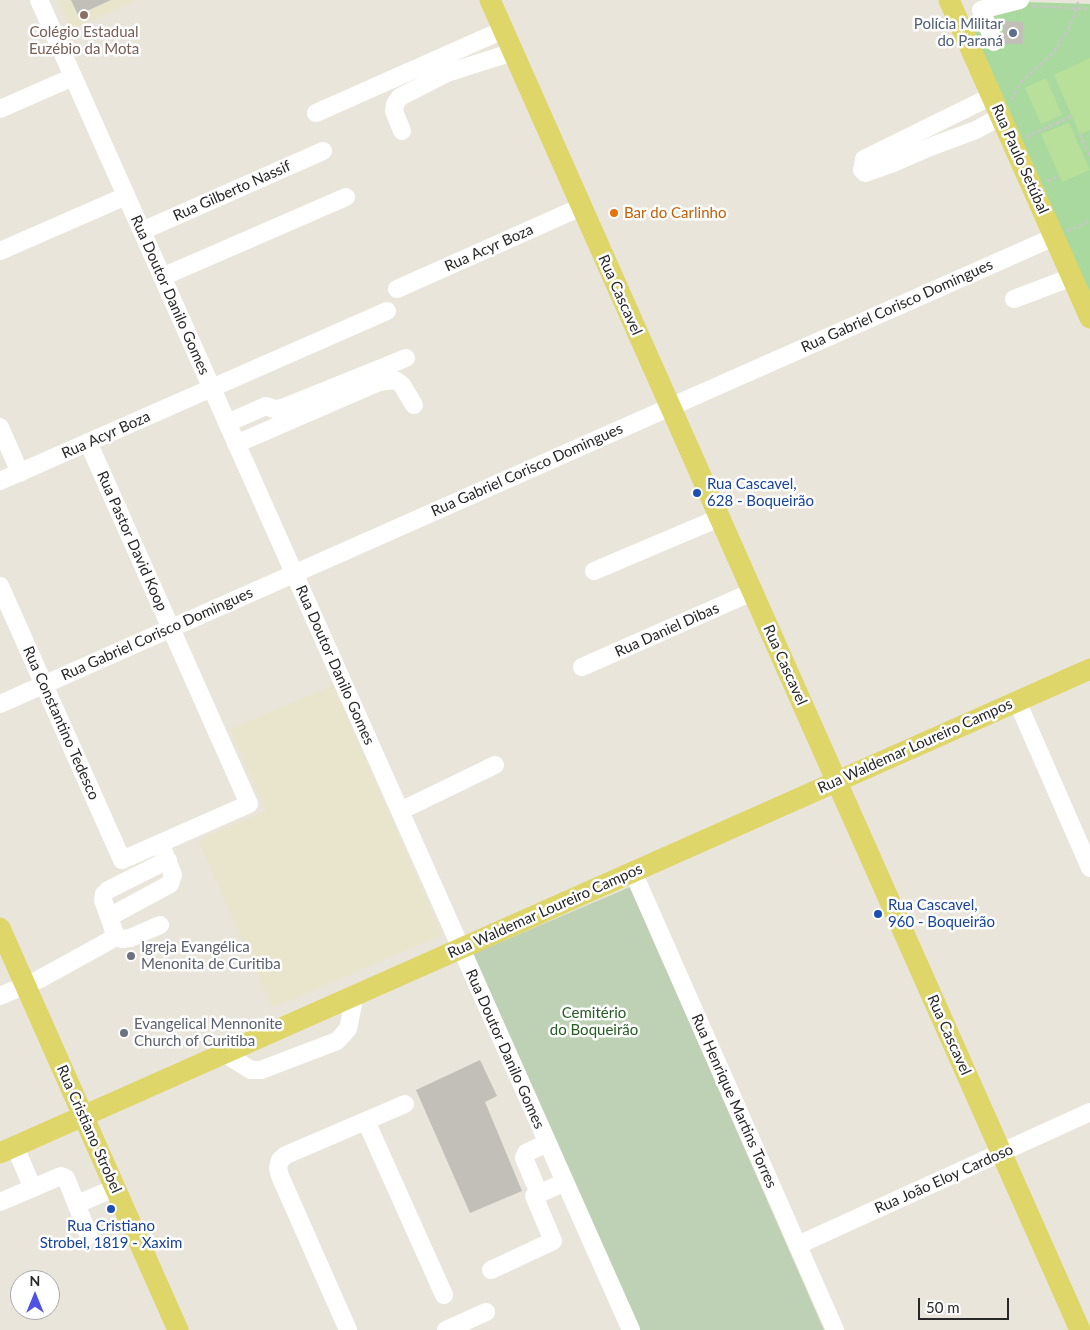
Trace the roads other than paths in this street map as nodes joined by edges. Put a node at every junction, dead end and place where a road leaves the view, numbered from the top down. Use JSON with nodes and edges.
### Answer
{"nodes":[{"id":1,"x":39,"y":0,"type":"edge"},
{"id":2,"x":490,"y":0,"type":"edge"},
{"id":3,"x":949,"y":0,"type":"edge"},
{"id":4,"x":1020,"y":0,"type":"edge"},
{"id":5,"x":503,"y":30,"type":"junction"},
{"id":6,"x":994,"y":42,"type":"dead end"},
{"id":7,"x":513,"y":52,"type":"junction"},
{"id":8,"x":73,"y":77,"type":"junction"},
{"id":9,"x":1001,"y":106,"type":"junction"},
{"id":10,"x":0,"y":109,"type":"edge"},
{"id":11,"x":316,"y":113,"type":"dead end"},
{"id":12,"x":402,"y":132,"type":"dead end"},
{"id":13,"x":323,"y":152,"type":"dead end"},
{"id":14,"x":126,"y":196,"type":"junction"},
{"id":15,"x":346,"y":197,"type":"dead end"},
{"id":16,"x":581,"y":206,"type":"junction"},
{"id":17,"x":142,"y":231,"type":"junction"},
{"id":18,"x":1060,"y":234,"type":"junction"},
{"id":19,"x":0,"y":251,"type":"edge"},
{"id":20,"x":162,"y":277,"type":"junction"},
{"id":21,"x":1072,"y":277,"type":"junction"},
{"id":22,"x":398,"y":289,"type":"dead end"},
{"id":23,"x":1014,"y":299,"type":"dead end"},
{"id":24,"x":387,"y":311,"type":"dead end"},
{"id":25,"x":1090,"y":318,"type":"edge"},
{"id":26,"x":406,"y":358,"type":"dead end"},
{"id":27,"x":212,"y":388,"type":"junction"},
{"id":28,"x":414,"y":405,"type":"dead end"},
{"id":29,"x":670,"y":407,"type":"junction"},
{"id":30,"x":227,"y":423,"type":"junction"},
{"id":31,"x":0,"y":427,"type":"edge"},
{"id":32,"x":88,"y":442,"type":"junction"},
{"id":33,"x":236,"y":444,"type":"junction"},
{"id":34,"x":20,"y":472,"type":"junction"},
{"id":35,"x":0,"y":481,"type":"edge"},
{"id":36,"x":720,"y":518,"type":"junction"},
{"id":37,"x":594,"y":572,"type":"dead end"},
{"id":38,"x":294,"y":574,"type":"junction"},
{"id":39,"x":0,"y":586,"type":"edge"},
{"id":40,"x":752,"y":592,"type":"junction"},
{"id":41,"x":171,"y":628,"type":"junction"},
{"id":42,"x":582,"y":667,"type":"dead end"},
{"id":43,"x":1090,"y":669,"type":"edge"},
{"id":44,"x":44,"y":684,"type":"junction"},
{"id":45,"x":1017,"y":701,"type":"junction"},
{"id":46,"x":0,"y":704,"type":"edge"},
{"id":47,"x":495,"y":765,"type":"dead end"},
{"id":48,"x":836,"y":782,"type":"junction"},
{"id":49,"x":400,"y":811,"type":"junction"},
{"id":50,"x":160,"y":843,"type":"junction"},
{"id":51,"x":168,"y":860,"type":"junction"},
{"id":52,"x":1090,"y":868,"type":"edge"},
{"id":53,"x":633,"y":872,"type":"junction"},
{"id":54,"x":109,"y":917,"type":"junction"},
{"id":55,"x":160,"y":925,"type":"dead end"},
{"id":56,"x":0,"y":928,"type":"edge"},
{"id":57,"x":116,"y":937,"type":"junction"},
{"id":58,"x":461,"y":948,"type":"junction"},
{"id":59,"x":25,"y":985,"type":"junction"},
{"id":60,"x":0,"y":996,"type":"edge"},
{"id":61,"x":356,"y":996,"type":"junction"},
{"id":62,"x":225,"y":1054,"type":"junction"},
{"id":63,"x":405,"y":1104,"type":"dead end"},
{"id":64,"x":1090,"y":1112,"type":"edge"},
{"id":65,"x":84,"y":1116,"type":"junction"},
{"id":66,"x":366,"y":1121,"type":"junction"},
{"id":67,"x":547,"y":1142,"type":"junction"},
{"id":68,"x":8,"y":1150,"type":"edge"},
{"id":69,"x":1001,"y":1153,"type":"junction"},
{"id":70,"x":565,"y":1182,"type":"junction"},
{"id":71,"x":535,"y":1184,"type":"dead end"},
{"id":72,"x":32,"y":1186,"type":"junction"},
{"id":73,"x":115,"y":1188,"type":"junction"},
{"id":74,"x":0,"y":1202,"type":"edge"},
{"id":75,"x":77,"y":1204,"type":"junction"},
{"id":76,"x":89,"y":1236,"type":"dead end"},
{"id":77,"x":798,"y":1245,"type":"junction"},
{"id":78,"x":491,"y":1270,"type":"dead end"},
{"id":79,"x":444,"y":1295,"type":"dead end"},
{"id":80,"x":334,"y":1301,"type":"junction"},
{"id":81,"x":486,"y":1312,"type":"dead end"},
{"id":82,"x":178,"y":1330,"type":"edge"},
{"id":83,"x":337,"y":1330,"type":"edge"},
{"id":84,"x":348,"y":1330,"type":"edge"},
{"id":85,"x":446,"y":1330,"type":"edge"},
{"id":86,"x":631,"y":1330,"type":"edge"},
{"id":87,"x":835,"y":1330,"type":"edge"},
{"id":88,"x":1080,"y":1330,"type":"edge"}],
"edges":[{"from":1,"to":8,"type":"street","name":"Rua Doutor Danilo Gomes"},
{"from":2,"to":5,"type":"main road","name":"Rua Cascavel"},
{"from":3,"to":9,"type":"main road","name":"Rua Paulo Setúbal"},
{"from":4,"to":6,"type":"street"},
{"from":5,"to":7,"type":"main road","name":"Rua Cascavel"},
{"from":5,"to":11,"type":"street"},
{"from":7,"to":12,"type":"street"},
{"from":7,"to":16,"type":"main road","name":"Rua Cascavel"},
{"from":8,"to":10,"type":"street"},
{"from":8,"to":14,"type":"street","name":"Rua Doutor Danilo Gomes"},
{"from":9,"to":9,"type":"street"},
{"from":9,"to":18,"type":"main road","name":"Rua Paulo Setúbal"},
{"from":13,"to":17,"type":"street","name":"Rua Gilberto Nassif"},
{"from":14,"to":17,"type":"street","name":"Rua Doutor Danilo Gomes"},
{"from":14,"to":19,"type":"street"},
{"from":15,"to":20,"type":"street"},
{"from":16,"to":22,"type":"street","name":"Rua Acyr Boza"},
{"from":16,"to":29,"type":"main road","name":"Rua Cascavel"},
{"from":17,"to":20,"type":"street","name":"Rua Doutor Danilo Gomes"},
{"from":18,"to":21,"type":"main road","name":"Rua Paulo Setúbal"},
{"from":18,"to":29,"type":"street","name":"Rua Gabriel Corisco Domingues"},
{"from":20,"to":27,"type":"street","name":"Rua Doutor Danilo Gomes"},
{"from":21,"to":23,"type":"street"},
{"from":21,"to":25,"type":"main road","name":"Rua Paulo Setúbal"},
{"from":24,"to":27,"type":"street","name":"Rua Acyr Boza"},
{"from":26,"to":30,"type":"street"},
{"from":27,"to":30,"type":"street","name":"Rua Doutor Danilo Gomes"},
{"from":27,"to":32,"type":"street","name":"Rua Acyr Boza"},
{"from":28,"to":33,"type":"street"},
{"from":29,"to":36,"type":"main road","name":"Rua Cascavel"},
{"from":29,"to":38,"type":"street","name":"Rua Gabriel Corisco Domingues"},
{"from":30,"to":33,"type":"street","name":"Rua Doutor Danilo Gomes"},
{"from":31,"to":34,"type":"street"},
{"from":32,"to":34,"type":"street","name":"Rua Acyr Boza"},
{"from":32,"to":41,"type":"street","name":"Rua Pastor David Koop"},
{"from":33,"to":38,"type":"street","name":"Rua Doutor Danilo Gomes"},
{"from":34,"to":35,"type":"street","name":"Rua Acyr Boza"},
{"from":36,"to":37,"type":"street"},
{"from":36,"to":40,"type":"main road","name":"Rua Cascavel"},
{"from":38,"to":41,"type":"street","name":"Rua Gabriel Corisco Domingues"},
{"from":38,"to":49,"type":"street","name":"Rua Doutor Danilo Gomes"},
{"from":39,"to":44,"type":"street","name":"Rua Constantino Tedesco"},
{"from":40,"to":42,"type":"street","name":"Rua Daniel Dibas"},
{"from":40,"to":48,"type":"main road","name":"Rua Cascavel"},
{"from":41,"to":44,"type":"street","name":"Rua Gabriel Corisco Domingues"},
{"from":41,"to":50,"type":"street","name":"Rua Pastor David Koop"},
{"from":43,"to":45,"type":"main road","name":"Rua Waldemar Loureiro Campos"},
{"from":44,"to":46,"type":"street","name":"Rua Gabriel Corisco Domingues"},
{"from":44,"to":50,"type":"street","name":"Rua Constantino Tedesco"},
{"from":45,"to":48,"type":"main road","name":"Rua Waldemar Loureiro Campos"},
{"from":45,"to":52,"type":"street"},
{"from":47,"to":49,"type":"street"},
{"from":48,"to":53,"type":"main road","name":"Rua Waldemar Loureiro Campos"},
{"from":48,"to":69,"type":"main road","name":"Rua Cascavel"},
{"from":49,"to":58,"type":"street","name":"Rua Doutor Danilo Gomes"},
{"from":50,"to":51,"type":"street"},
{"from":51,"to":54,"type":"street"},
{"from":51,"to":54,"type":"street"},
{"from":53,"to":58,"type":"main road","name":"Rua Waldemar Loureiro Campos"},
{"from":53,"to":77,"type":"street","name":"Rua Henrique Martins Torres"},
{"from":54,"to":57,"type":"street"},
{"from":55,"to":57,"type":"street"},
{"from":56,"to":59,"type":"main road","name":"Rua Cristiano Strobel"},
{"from":57,"to":59,"type":"street"},
{"from":58,"to":61,"type":"main road","name":"Rua Waldemar Loureiro Campos"},
{"from":58,"to":67,"type":"street","name":"Rua Doutor Danilo Gomes"},
{"from":59,"to":60,"type":"street"},
{"from":59,"to":65,"type":"main road","name":"Rua Cristiano Strobel"},
{"from":61,"to":62,"type":"main road","name":"Rua Waldemar Loureiro Campos"},
{"from":61,"to":62,"type":"street"},
{"from":62,"to":65,"type":"main road","name":"Rua Waldemar Loureiro Campos"},
{"from":63,"to":66,"type":"street"},
{"from":64,"to":69,"type":"street","name":"Rua João Eloy Cardoso"},
{"from":65,"to":68,"type":"main road","name":"Rua Waldemar Loureiro Campos"},
{"from":65,"to":73,"type":"main road","name":"Rua Cristiano Strobel"},
{"from":66,"to":79,"type":"street"},
{"from":66,"to":80,"type":"street"},
{"from":67,"to":70,"type":"street","name":"Rua Doutor Danilo Gomes"},
{"from":67,"to":71,"type":"street"},
{"from":68,"to":72,"type":"street"},
{"from":69,"to":77,"type":"street","name":"Rua João Eloy Cardoso"},
{"from":69,"to":88,"type":"main road","name":"Rua Cascavel"},
{"from":70,"to":78,"type":"street"},
{"from":70,"to":86,"type":"street","name":"Rua Doutor Danilo Gomes"},
{"from":72,"to":74,"type":"street"},
{"from":72,"to":75,"type":"street"},
{"from":73,"to":75,"type":"street"},
{"from":73,"to":82,"type":"main road","name":"Rua Cristiano Strobel"},
{"from":75,"to":76,"type":"street"},
{"from":77,"to":87,"type":"street","name":"Rua Henrique Martins Torres"},
{"from":80,"to":83,"type":"street"},
{"from":80,"to":84,"type":"street"},
{"from":81,"to":85,"type":"street"}]}
